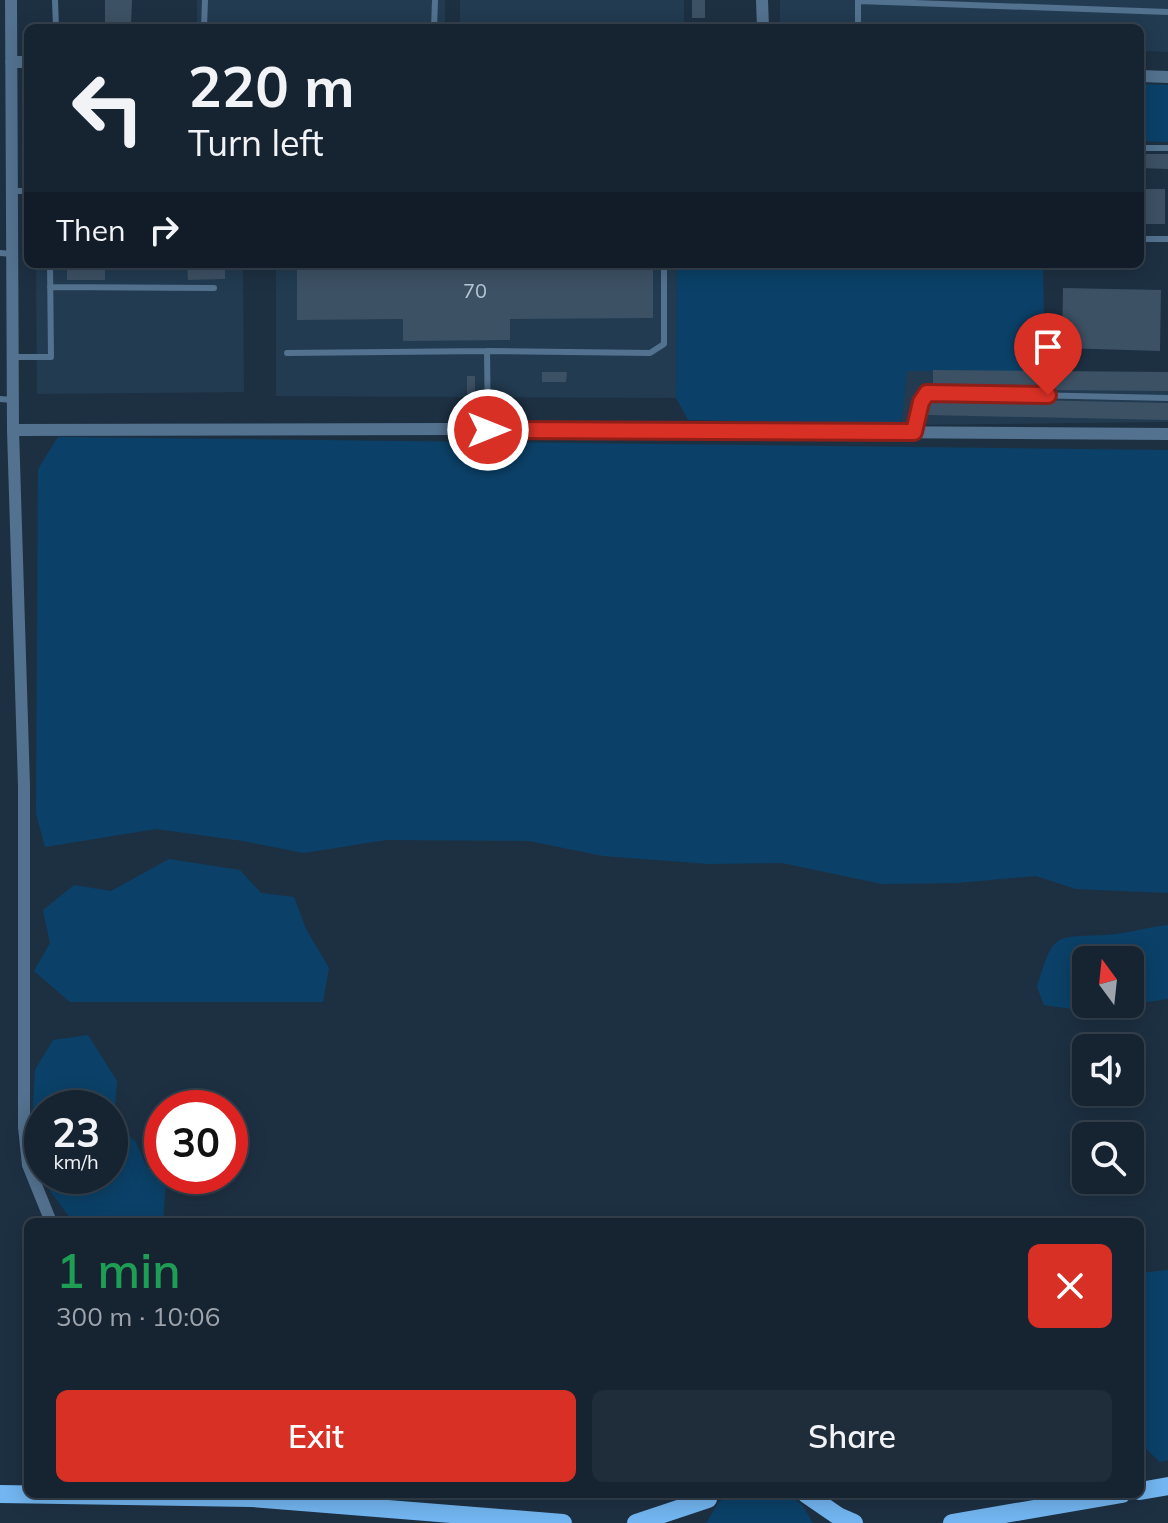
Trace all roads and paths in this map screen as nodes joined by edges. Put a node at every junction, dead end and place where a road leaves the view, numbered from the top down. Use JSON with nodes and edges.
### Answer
{"nodes":[{"id":1,"x":11,"y":0,"type":"edge"},
{"id":2,"x":55,"y":0,"type":"edge"},
{"id":3,"x":205,"y":0,"type":"edge"},
{"id":4,"x":435,"y":0,"type":"edge"},
{"id":5,"x":762,"y":0,"type":"edge"},
{"id":6,"x":858,"y":1,"type":"edge"},
{"id":7,"x":1168,"y":12,"type":"edge"},
{"id":8,"x":56,"y":24,"type":"edge"},
{"id":9,"x":204,"y":24,"type":"edge"},
{"id":10,"x":434,"y":24,"type":"edge"},
{"id":11,"x":763,"y":24,"type":"edge"},
{"id":12,"x":858,"y":24,"type":"edge"},
{"id":13,"x":7,"y":67,"type":"edge"},
{"id":14,"x":1144,"y":76,"type":"edge"},
{"id":15,"x":1168,"y":77,"type":"edge"},
{"id":16,"x":1144,"y":148,"type":"edge"},
{"id":17,"x":1168,"y":148,"type":"edge"},
{"id":18,"x":12,"y":191,"type":"junction"},
{"id":19,"x":24,"y":191,"type":"edge"},
{"id":20,"x":1144,"y":239,"type":"edge"},
{"id":21,"x":1168,"y":239,"type":"edge"},
{"id":22,"x":6,"y":253,"type":"edge"},
{"id":23,"x":50,"y":268,"type":"edge"},
{"id":24,"x":664,"y":268,"type":"edge"},
{"id":25,"x":50,"y":287,"type":"junction"},
{"id":26,"x":214,"y":288,"type":"dead end"},
{"id":27,"x":487,"y":351,"type":"junction"},
{"id":28,"x":287,"y":353,"type":"dead end"},
{"id":29,"x":13,"y":357,"type":"junction"},
{"id":30,"x":1168,"y":398,"type":"edge"},
{"id":31,"x":7,"y":399,"type":"edge"},
{"id":32,"x":13,"y":430,"type":"junction"},
{"id":33,"x":488,"y":430,"type":"junction"},
{"id":34,"x":914,"y":432,"type":"junction"},
{"id":35,"x":1168,"y":434,"type":"edge"},
{"id":36,"x":49,"y":1218,"type":"edge"},
{"id":37,"x":1168,"y":1486,"type":"edge"},
{"id":38,"x":1144,"y":1490,"type":"edge"},
{"id":39,"x":0,"y":1494,"type":"edge"},
{"id":40,"x":24,"y":1494,"type":"edge"},
{"id":41,"x":272,"y":1498,"type":"edge"},
{"id":42,"x":708,"y":1498,"type":"edge"},
{"id":43,"x":710,"y":1498,"type":"edge"},
{"id":44,"x":809,"y":1498,"type":"edge"},
{"id":45,"x":811,"y":1498,"type":"edge"},
{"id":46,"x":1099,"y":1498,"type":"edge"},
{"id":47,"x":543,"y":1522,"type":"edge"},
{"id":48,"x":563,"y":1523,"type":"edge"},
{"id":49,"x":636,"y":1523,"type":"edge"},
{"id":50,"x":695,"y":1523,"type":"edge"},
{"id":51,"x":825,"y":1523,"type":"edge"},
{"id":52,"x":854,"y":1523,"type":"edge"},
{"id":53,"x":952,"y":1523,"type":"edge"}],
"edges":[{"from":1,"to":13,"type":"street"},
{"from":2,"to":8,"type":"lane"},
{"from":3,"to":9,"type":"lane"},
{"from":4,"to":10,"type":"lane"},
{"from":5,"to":11,"type":"street"},
{"from":6,"to":7,"type":"lane"},
{"from":6,"to":12,"type":"lane"},
{"from":13,"to":18,"type":"street"},
{"from":14,"to":15,"type":"street"},
{"from":16,"to":17,"type":"lane"},
{"from":18,"to":19,"type":"lane"},
{"from":18,"to":22,"type":"street"},
{"from":20,"to":21,"type":"lane"},
{"from":22,"to":29,"type":"street"},
{"from":23,"to":25,"type":"lane"},
{"from":24,"to":27,"type":"lane"},
{"from":25,"to":26,"type":"lane"},
{"from":25,"to":29,"type":"lane"},
{"from":27,"to":28,"type":"lane"},
{"from":27,"to":33,"type":"lane"},
{"from":29,"to":31,"type":"street"},
{"from":30,"to":34,"type":"lane"},
{"from":31,"to":32,"type":"street"},
{"from":32,"to":33,"type":"street"},
{"from":32,"to":36,"type":"street"},
{"from":33,"to":34,"type":"street"},
{"from":34,"to":35,"type":"street"},
{"from":37,"to":38,"type":"main road"},
{"from":39,"to":40,"type":"main road"},
{"from":41,"to":47,"type":"main road"},
{"from":42,"to":49,"type":"main road"},
{"from":43,"to":50,"type":"main road"},
{"from":44,"to":51,"type":"main road"},
{"from":45,"to":52,"type":"main road"},
{"from":46,"to":53,"type":"main road"},
{"from":47,"to":48,"type":"main road"}]}
